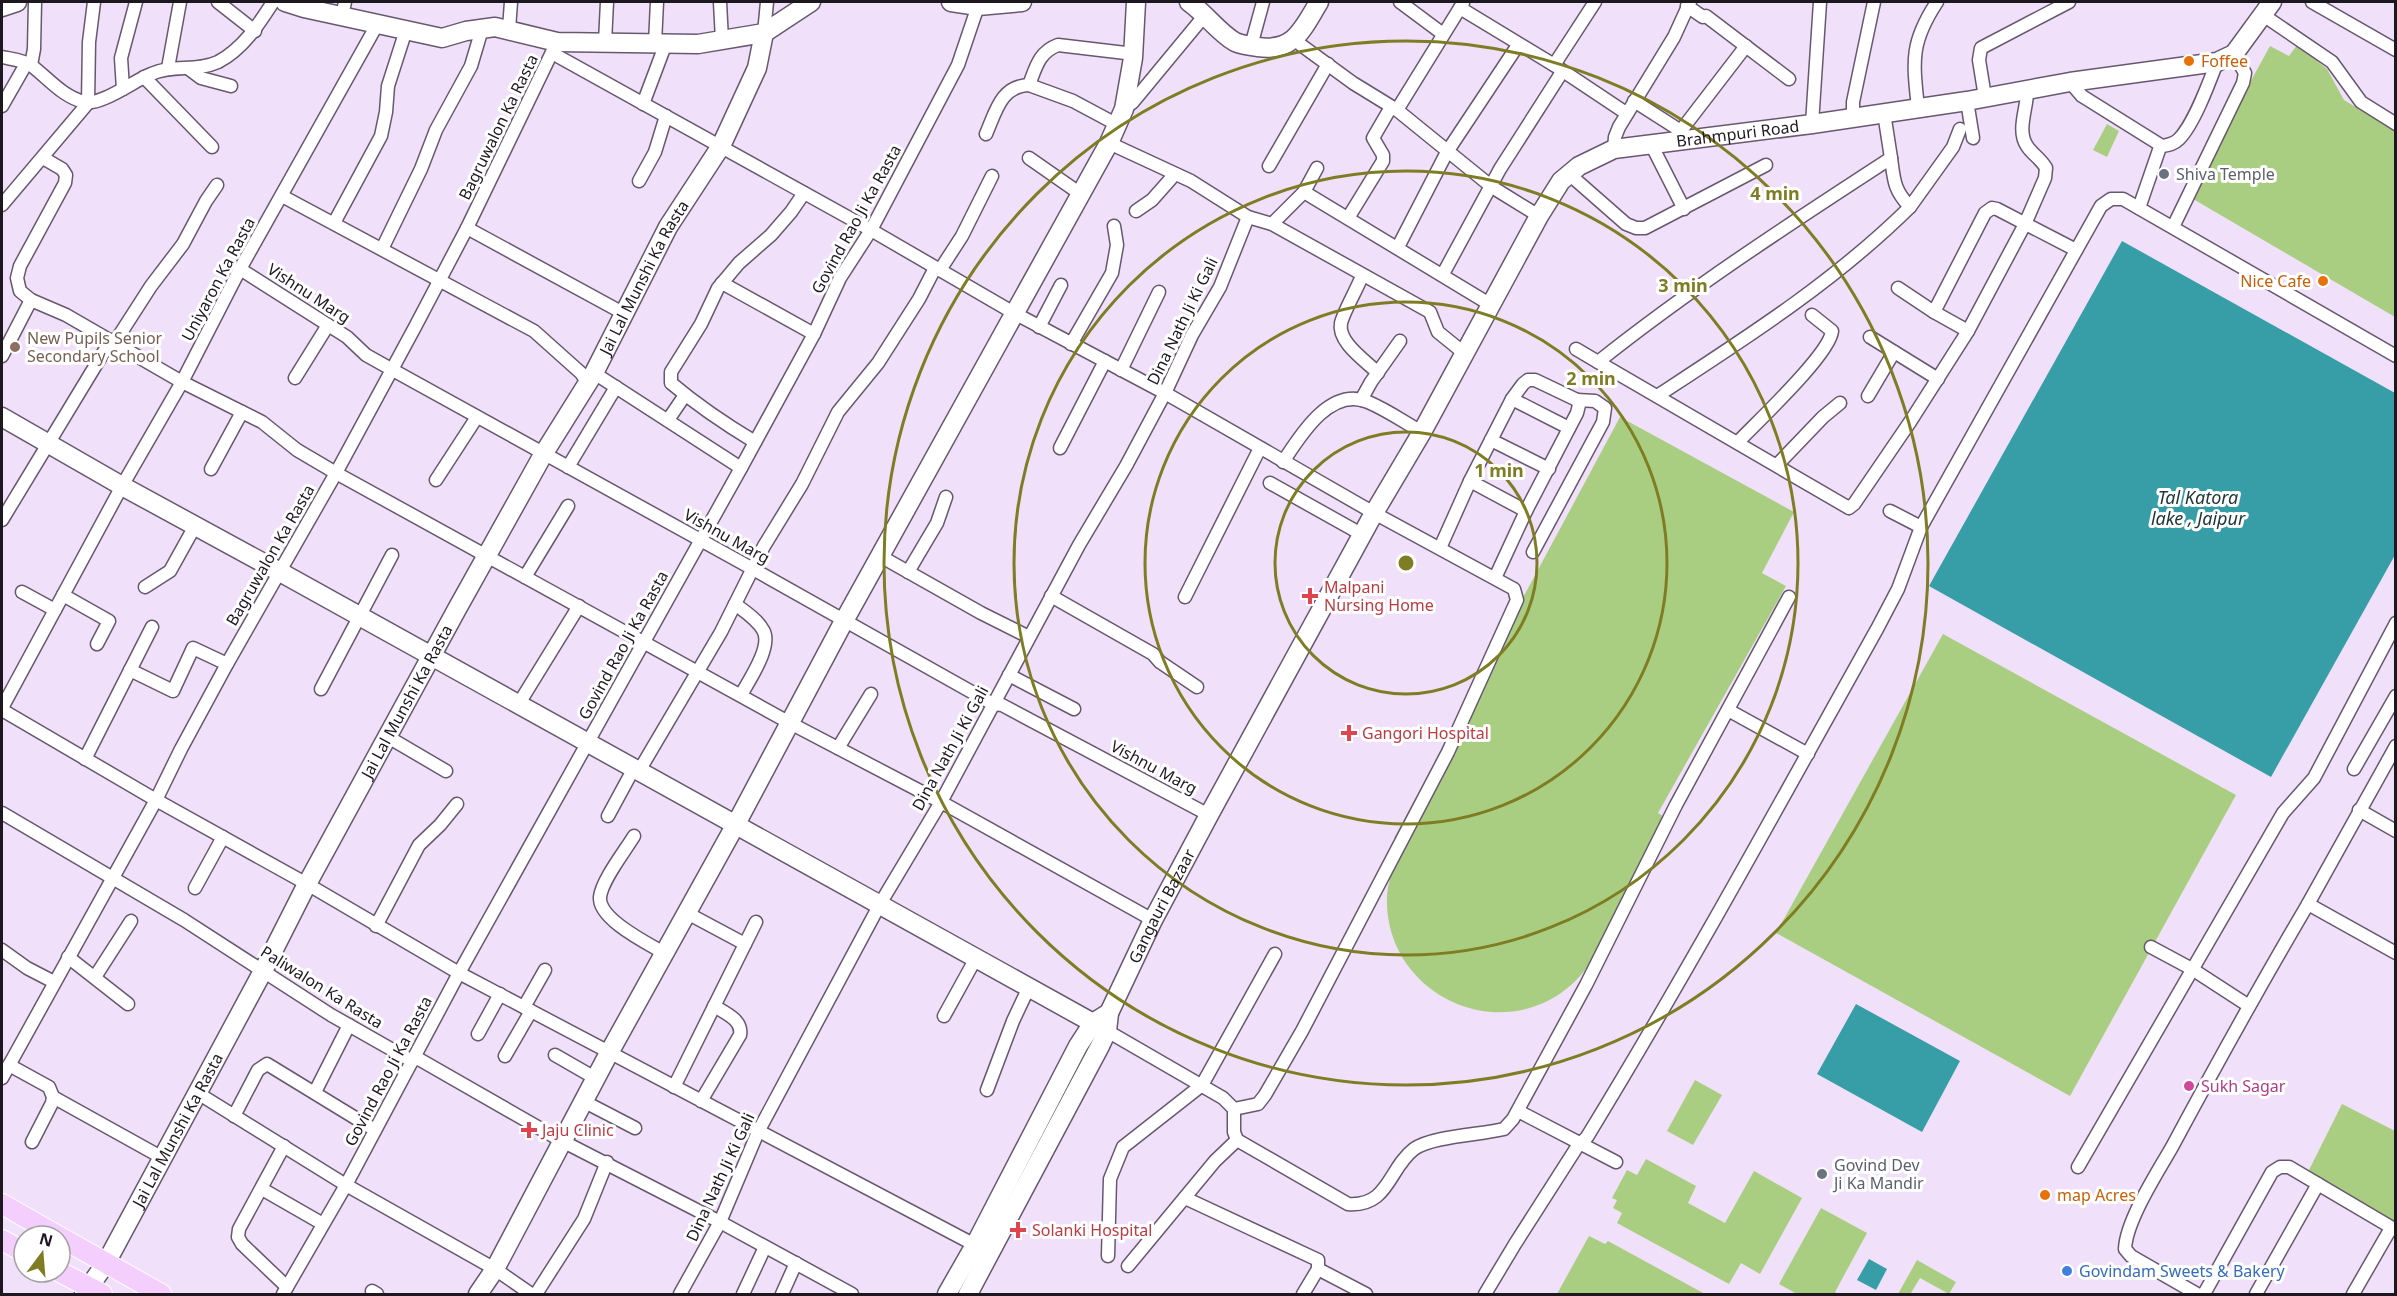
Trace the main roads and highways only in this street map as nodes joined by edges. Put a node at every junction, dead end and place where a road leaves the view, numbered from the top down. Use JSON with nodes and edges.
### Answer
{"nodes":[{"id":1,"x":2,"y":1204,"type":"edge"},
{"id":2,"x":37,"y":1224,"type":"edge"},
{"id":3,"x":72,"y":1244,"type":"edge"},
{"id":4,"x":72,"y":1280,"type":"edge"},
{"id":5,"x":92,"y":1292,"type":"edge"},
{"id":6,"x":161,"y":1294,"type":"edge"}],
"edges":[{"from":1,"to":2,"type":"main road"},
{"from":3,"to":6,"type":"main road"},
{"from":4,"to":5,"type":"main road"}]}
